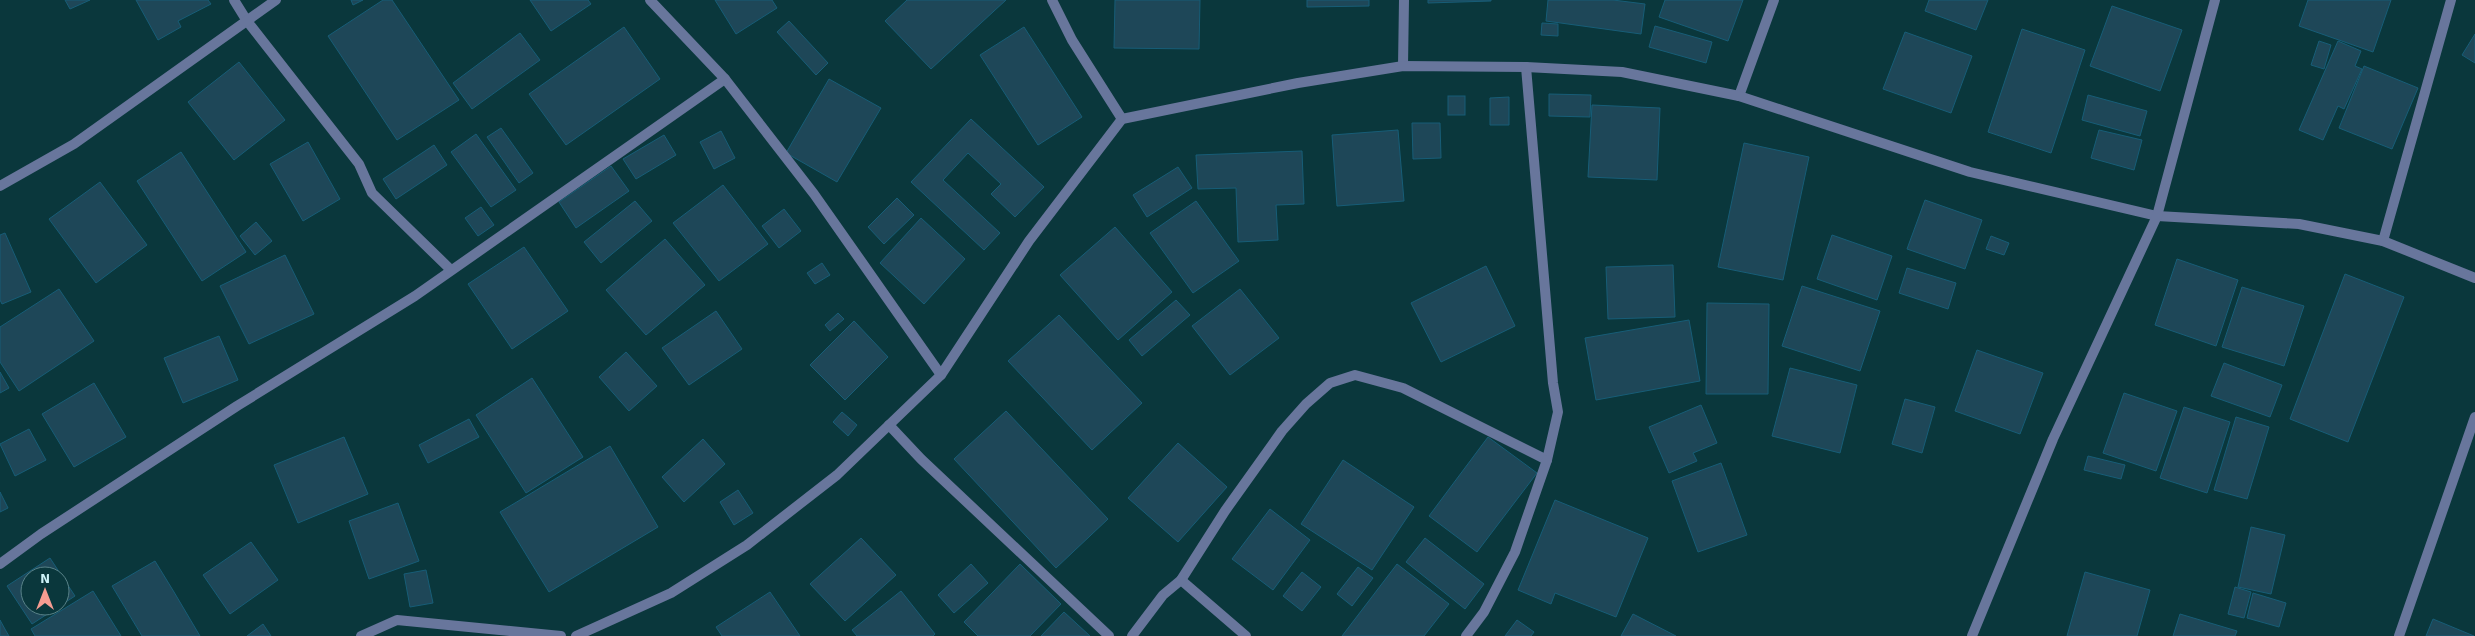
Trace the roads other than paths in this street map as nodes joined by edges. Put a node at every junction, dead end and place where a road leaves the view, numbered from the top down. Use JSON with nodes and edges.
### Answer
{"nodes":[{"id":1,"x":234,"y":0,"type":"edge"},
{"id":2,"x":276,"y":0,"type":"edge"},
{"id":3,"x":650,"y":0,"type":"edge"},
{"id":4,"x":1052,"y":0,"type":"edge"},
{"id":5,"x":1404,"y":0,"type":"edge"},
{"id":6,"x":1774,"y":0,"type":"edge"},
{"id":7,"x":2215,"y":0,"type":"edge"},
{"id":8,"x":2451,"y":0,"type":"edge"},
{"id":9,"x":247,"y":21,"type":"junction"},
{"id":10,"x":1402,"y":66,"type":"junction"},
{"id":11,"x":1526,"y":67,"type":"junction"},
{"id":12,"x":725,"y":78,"type":"junction"},
{"id":13,"x":1739,"y":96,"type":"junction"},
{"id":14,"x":1122,"y":119,"type":"junction"},
{"id":15,"x":0,"y":186,"type":"edge"},
{"id":16,"x":2157,"y":216,"type":"junction"},
{"id":17,"x":2383,"y":241,"type":"junction"},
{"id":18,"x":451,"y":270,"type":"junction"},
{"id":19,"x":2475,"y":278,"type":"edge"},
{"id":20,"x":941,"y":375,"type":"junction"},
{"id":21,"x":2475,"y":417,"type":"edge"},
{"id":22,"x":889,"y":425,"type":"junction"},
{"id":23,"x":1547,"y":460,"type":"junction"},
{"id":24,"x":0,"y":564,"type":"edge"},
{"id":25,"x":1181,"y":580,"type":"junction"},
{"id":26,"x":361,"y":636,"type":"edge"},
{"id":27,"x":561,"y":636,"type":"edge"},
{"id":28,"x":576,"y":636,"type":"edge"},
{"id":29,"x":1109,"y":636,"type":"edge"},
{"id":30,"x":1132,"y":636,"type":"edge"},
{"id":31,"x":1246,"y":636,"type":"edge"},
{"id":32,"x":1466,"y":636,"type":"edge"},
{"id":33,"x":1972,"y":636,"type":"edge"},
{"id":34,"x":2399,"y":636,"type":"edge"}],
"edges":[{"from":1,"to":9,"type":"street"},
{"from":2,"to":9,"type":"street"},
{"from":3,"to":12,"type":"street"},
{"from":4,"to":14,"type":"street"},
{"from":5,"to":10,"type":"street"},
{"from":6,"to":13,"type":"street"},
{"from":7,"to":16,"type":"street"},
{"from":8,"to":17,"type":"street"},
{"from":9,"to":15,"type":"street"},
{"from":9,"to":18,"type":"street"},
{"from":10,"to":11,"type":"street"},
{"from":10,"to":14,"type":"street"},
{"from":11,"to":13,"type":"street"},
{"from":11,"to":23,"type":"street"},
{"from":12,"to":18,"type":"street"},
{"from":12,"to":20,"type":"street"},
{"from":13,"to":16,"type":"street"},
{"from":14,"to":20,"type":"street"},
{"from":16,"to":17,"type":"street"},
{"from":16,"to":33,"type":"street"},
{"from":17,"to":19,"type":"street"},
{"from":18,"to":24,"type":"street"},
{"from":20,"to":22,"type":"street"},
{"from":21,"to":34,"type":"street"},
{"from":22,"to":28,"type":"street"},
{"from":22,"to":29,"type":"street"},
{"from":23,"to":25,"type":"street"},
{"from":23,"to":32,"type":"street"},
{"from":25,"to":30,"type":"street"},
{"from":25,"to":31,"type":"street"},
{"from":26,"to":27,"type":"street"}]}
